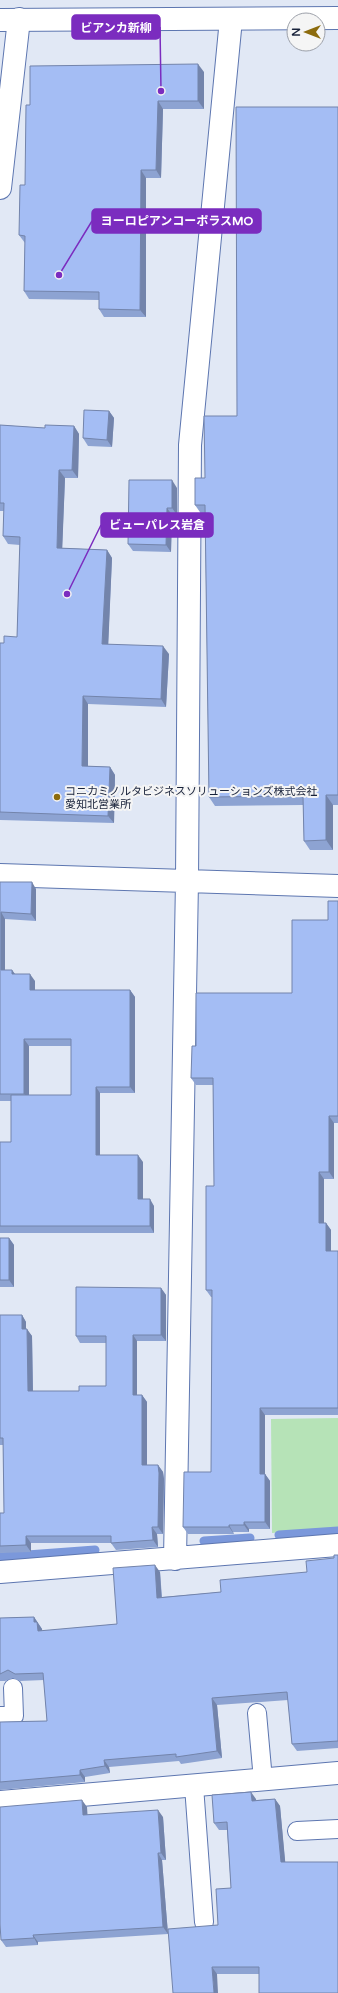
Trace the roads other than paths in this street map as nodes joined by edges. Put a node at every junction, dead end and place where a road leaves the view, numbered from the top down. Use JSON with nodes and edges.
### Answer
{"nodes":[{"id":1,"x":338,"y":18,"type":"edge"},
{"id":2,"x":9,"y":19,"type":"edge"},
{"id":3,"x":231,"y":20,"type":"junction"},
{"id":4,"x":0,"y":188,"type":"edge"},
{"id":5,"x":0,"y":875,"type":"edge"},
{"id":6,"x":187,"y":881,"type":"junction"},
{"id":7,"x":338,"y":886,"type":"edge"},
{"id":8,"x":338,"y":1545,"type":"edge"},
{"id":9,"x":175,"y":1559,"type":"junction"},
{"id":10,"x":0,"y":1572,"type":"edge"},
{"id":11,"x":13,"y":1688,"type":"dead end"},
{"id":12,"x":257,"y":1713,"type":"dead end"},
{"id":13,"x":0,"y":1716,"type":"edge"},
{"id":14,"x":338,"y":1773,"type":"edge"},
{"id":15,"x":263,"y":1780,"type":"junction"},
{"id":16,"x":194,"y":1786,"type":"junction"},
{"id":17,"x":0,"y":1802,"type":"edge"},
{"id":18,"x":338,"y":1828,"type":"edge"},
{"id":19,"x":297,"y":1831,"type":"dead end"},
{"id":20,"x":204,"y":1922,"type":"dead end"}],
"edges":[{"from":1,"to":3,"type":"street"},
{"from":2,"to":3,"type":"street"},
{"from":2,"to":4,"type":"street"},
{"from":3,"to":6,"type":"street"},
{"from":5,"to":6,"type":"street"},
{"from":6,"to":7,"type":"street"},
{"from":6,"to":9,"type":"street"},
{"from":8,"to":9,"type":"street"},
{"from":9,"to":10,"type":"street"},
{"from":11,"to":13,"type":"lane"},
{"from":12,"to":15,"type":"lane"},
{"from":14,"to":15,"type":"street"},
{"from":15,"to":16,"type":"street"},
{"from":16,"to":17,"type":"street"},
{"from":16,"to":20,"type":"lane"},
{"from":18,"to":19,"type":"lane"}]}
